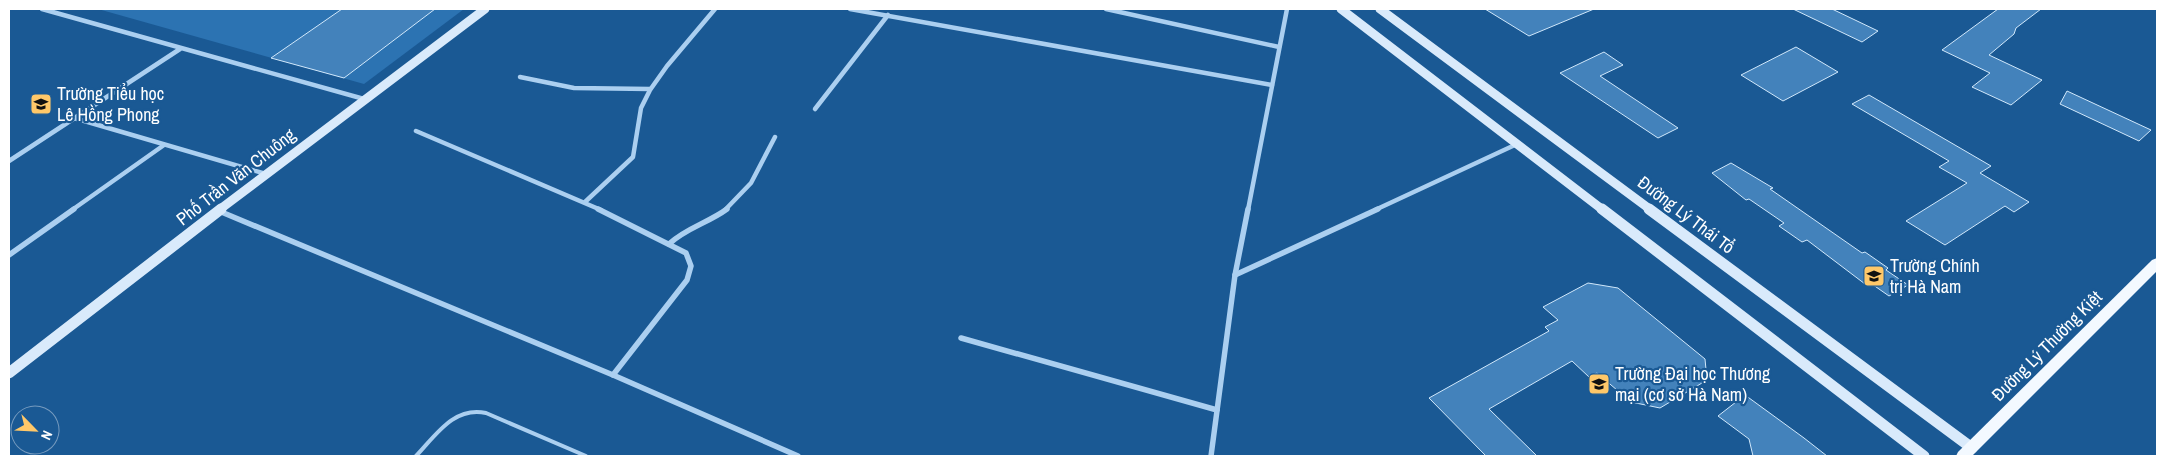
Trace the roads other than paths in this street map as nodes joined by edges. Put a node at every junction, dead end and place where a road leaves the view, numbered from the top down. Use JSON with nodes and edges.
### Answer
{"nodes":[{"id":1,"x":42,"y":9,"type":"edge"},
{"id":2,"x":486,"y":9,"type":"edge"},
{"id":3,"x":715,"y":9,"type":"edge"},
{"id":4,"x":850,"y":9,"type":"edge"},
{"id":5,"x":1106,"y":9,"type":"edge"},
{"id":6,"x":1287,"y":9,"type":"edge"},
{"id":7,"x":1341,"y":9,"type":"edge"},
{"id":8,"x":1380,"y":9,"type":"edge"},
{"id":9,"x":888,"y":15,"type":"junction"},
{"id":10,"x":1279,"y":47,"type":"junction"},
{"id":11,"x":180,"y":49,"type":"junction"},
{"id":12,"x":520,"y":77,"type":"dead end"},
{"id":13,"x":1272,"y":85,"type":"junction"},
{"id":14,"x":650,"y":89,"type":"junction"},
{"id":15,"x":364,"y":99,"type":"junction"},
{"id":16,"x":815,"y":110,"type":"dead end"},
{"id":17,"x":74,"y":118,"type":"junction"},
{"id":18,"x":416,"y":131,"type":"dead end"},
{"id":19,"x":775,"y":137,"type":"dead end"},
{"id":20,"x":1518,"y":144,"type":"junction"},
{"id":21,"x":164,"y":145,"type":"junction"},
{"id":22,"x":9,"y":160,"type":"edge"},
{"id":23,"x":266,"y":174,"type":"junction"},
{"id":24,"x":585,"y":202,"type":"junction"},
{"id":25,"x":219,"y":210,"type":"junction"},
{"id":26,"x":669,"y":244,"type":"junction"},
{"id":27,"x":9,"y":254,"type":"edge"},
{"id":28,"x":2157,"y":263,"type":"edge"},
{"id":29,"x":1235,"y":274,"type":"junction"},
{"id":30,"x":962,"y":338,"type":"dead end"},
{"id":31,"x":9,"y":373,"type":"edge"},
{"id":32,"x":613,"y":376,"type":"junction"},
{"id":33,"x":1217,"y":410,"type":"junction"},
{"id":34,"x":1968,"y":452,"type":"edge"},
{"id":35,"x":416,"y":456,"type":"edge"},
{"id":36,"x":586,"y":456,"type":"edge"},
{"id":37,"x":798,"y":456,"type":"edge"},
{"id":38,"x":1211,"y":456,"type":"edge"},
{"id":39,"x":1924,"y":456,"type":"edge"}],
"edges":[{"from":1,"to":11,"type":"street"},
{"from":2,"to":15,"type":"main road","name":"Phố Trần Văn Chuông"},
{"from":3,"to":14,"type":"street"},
{"from":4,"to":9,"type":"street"},
{"from":5,"to":10,"type":"street"},
{"from":6,"to":10,"type":"street"},
{"from":7,"to":20,"type":"main road"},
{"from":8,"to":34,"type":"main road","name":"Đường Lý Thái Tổ"},
{"from":9,"to":13,"type":"street"},
{"from":9,"to":16,"type":"street"},
{"from":10,"to":13,"type":"street"},
{"from":11,"to":15,"type":"street"},
{"from":11,"to":17,"type":"street"},
{"from":12,"to":14,"type":"street"},
{"from":13,"to":29,"type":"street"},
{"from":14,"to":24,"type":"street"},
{"from":15,"to":23,"type":"main road","name":"Phố Trần Văn Chuông"},
{"from":17,"to":21,"type":"street"},
{"from":17,"to":22,"type":"street"},
{"from":18,"to":24,"type":"street"},
{"from":19,"to":26,"type":"street"},
{"from":20,"to":29,"type":"street"},
{"from":20,"to":39,"type":"main road"},
{"from":21,"to":23,"type":"street"},
{"from":21,"to":27,"type":"street"},
{"from":23,"to":25,"type":"main road","name":"Phố Trần Văn Chuông"},
{"from":24,"to":26,"type":"street"},
{"from":25,"to":31,"type":"main road","name":"Phố Trần Văn Chuông"},
{"from":25,"to":32,"type":"street"},
{"from":26,"to":32,"type":"street"},
{"from":28,"to":34,"type":"main road","name":"Đường Lý Thường Kiệt"},
{"from":29,"to":33,"type":"street"},
{"from":30,"to":33,"type":"street"},
{"from":32,"to":37,"type":"street"},
{"from":33,"to":38,"type":"street"},
{"from":35,"to":36,"type":"lane"}]}
